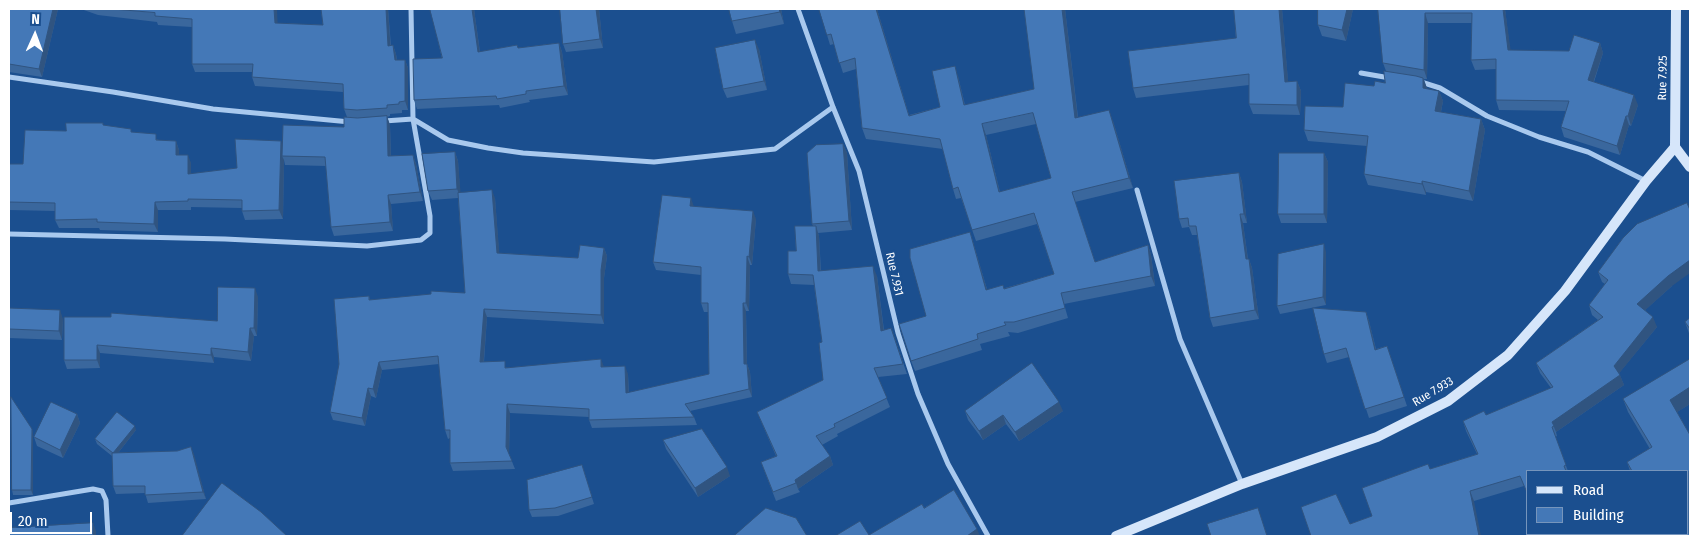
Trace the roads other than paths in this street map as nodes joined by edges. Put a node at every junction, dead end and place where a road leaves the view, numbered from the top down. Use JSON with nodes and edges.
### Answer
{"nodes":[{"id":1,"x":411,"y":9,"type":"edge"},
{"id":2,"x":798,"y":9,"type":"edge"},
{"id":3,"x":1676,"y":9,"type":"edge"},
{"id":4,"x":1361,"y":73,"type":"dead end"},
{"id":5,"x":9,"y":77,"type":"edge"},
{"id":6,"x":1395,"y":78,"type":"edge"},
{"id":7,"x":1412,"y":81,"type":"edge"},
{"id":8,"x":833,"y":107,"type":"junction"},
{"id":9,"x":413,"y":119,"type":"junction"},
{"id":10,"x":378,"y":122,"type":"edge"},
{"id":11,"x":360,"y":123,"type":"edge"},
{"id":12,"x":1674,"y":148,"type":"junction"},
{"id":13,"x":1690,"y":167,"type":"edge"},
{"id":14,"x":1646,"y":181,"type":"junction"},
{"id":15,"x":1137,"y":190,"type":"dead end"},
{"id":16,"x":9,"y":234,"type":"edge"},
{"id":17,"x":1242,"y":484,"type":"junction"},
{"id":18,"x":9,"y":503,"type":"edge"},
{"id":19,"x":108,"y":536,"type":"edge"},
{"id":20,"x":988,"y":536,"type":"edge"},
{"id":21,"x":1116,"y":536,"type":"edge"}],
"edges":[{"from":1,"to":9,"type":"street"},
{"from":2,"to":8,"type":"street","name":"Rue 7.931"},
{"from":3,"to":12,"type":"street","name":"Rue 7.925"},
{"from":4,"to":6,"type":"street"},
{"from":5,"to":11,"type":"street"},
{"from":7,"to":14,"type":"street"},
{"from":8,"to":9,"type":"street"},
{"from":8,"to":20,"type":"street","name":"Rue 7.931"},
{"from":9,"to":10,"type":"street"},
{"from":9,"to":16,"type":"street"},
{"from":12,"to":13,"type":"street"},
{"from":12,"to":14,"type":"street","name":"Rue 7.933"},
{"from":14,"to":17,"type":"street","name":"Rue 7.933"},
{"from":15,"to":17,"type":"street"},
{"from":17,"to":21,"type":"street","name":"Rue 7.933"},
{"from":18,"to":19,"type":"street"}]}
